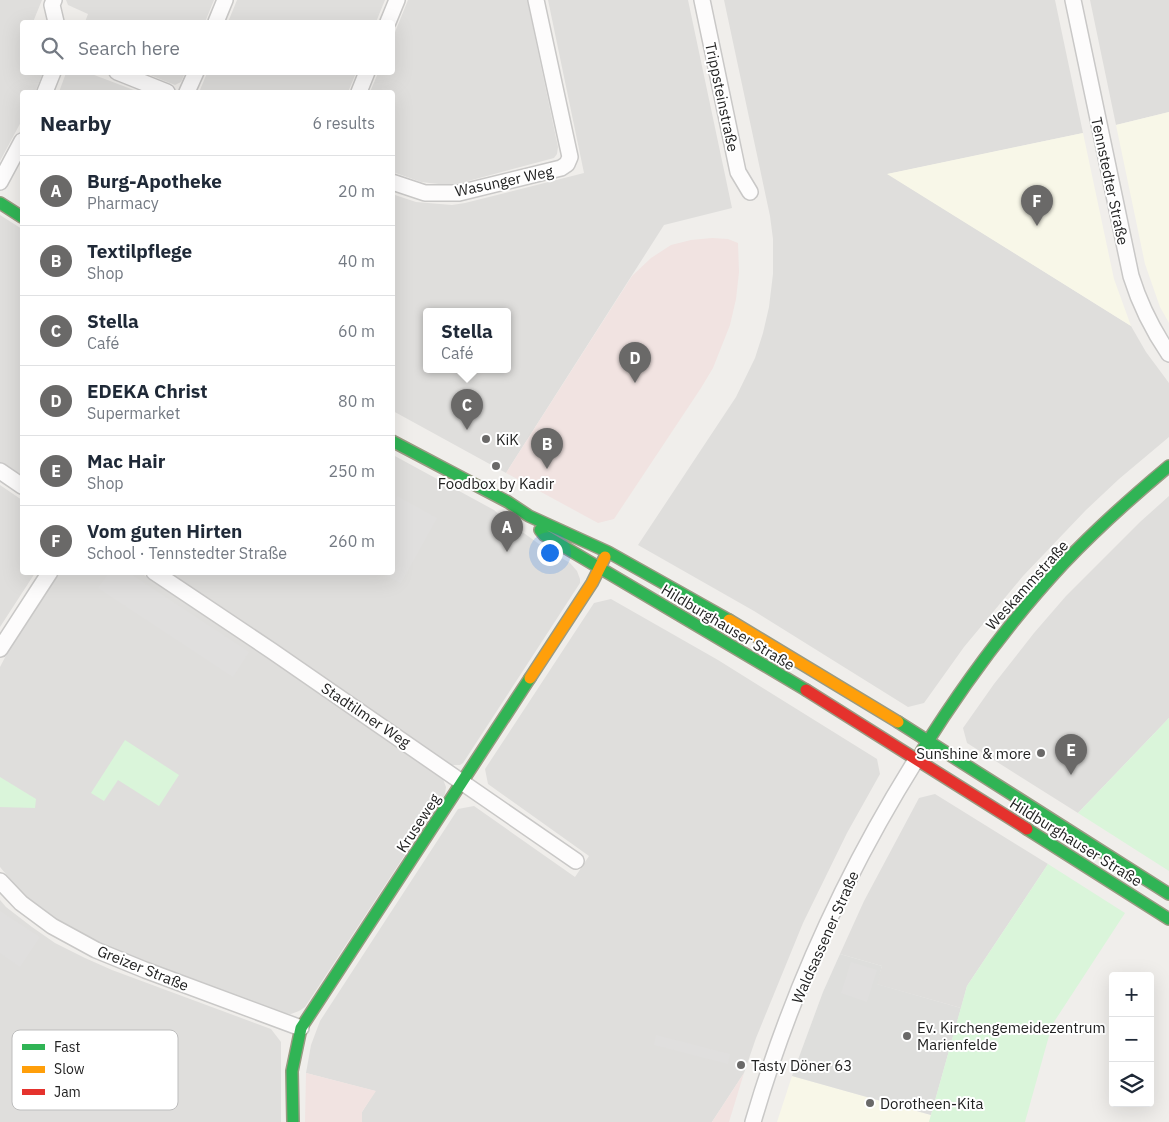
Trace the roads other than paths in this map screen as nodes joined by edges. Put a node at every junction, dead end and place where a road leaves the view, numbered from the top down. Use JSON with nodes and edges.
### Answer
{"nodes":[{"id":1,"x":54,"y":0,"type":"edge"},
{"id":2,"x":225,"y":0,"type":"edge"},
{"id":3,"x":397,"y":0,"type":"edge"},
{"id":4,"x":536,"y":0,"type":"edge"},
{"id":5,"x":702,"y":0,"type":"edge"},
{"id":6,"x":1073,"y":0,"type":"edge"},
{"id":7,"x":56,"y":20,"type":"edge"},
{"id":8,"x":217,"y":20,"type":"edge"},
{"id":9,"x":389,"y":20,"type":"edge"},
{"id":10,"x":52,"y":75,"type":"edge"},
{"id":11,"x":124,"y":75,"type":"edge"},
{"id":12,"x":195,"y":75,"type":"edge"},
{"id":13,"x":366,"y":75,"type":"edge"},
{"id":14,"x":46,"y":90,"type":"edge"},
{"id":15,"x":162,"y":90,"type":"edge"},
{"id":16,"x":189,"y":90,"type":"edge"},
{"id":17,"x":360,"y":90,"type":"edge"},
{"id":18,"x":20,"y":145,"type":"edge"},
{"id":19,"x":0,"y":182,"type":"edge"},
{"id":20,"x":395,"y":183,"type":"edge"},
{"id":21,"x":750,"y":192,"type":"dead end"},
{"id":22,"x":0,"y":202,"type":"edge"},
{"id":23,"x":20,"y":216,"type":"edge"},
{"id":24,"x":1169,"y":354,"type":"edge"},
{"id":25,"x":395,"y":443,"type":"edge"},
{"id":26,"x":1169,"y":466,"type":"edge"},
{"id":27,"x":0,"y":471,"type":"edge"},
{"id":28,"x":20,"y":485,"type":"edge"},
{"id":29,"x":529,"y":516,"type":"junction"},
{"id":30,"x":608,"y":552,"type":"junction"},
{"id":31,"x":600,"y":569,"type":"junction"},
{"id":32,"x":48,"y":575,"type":"edge"},
{"id":33,"x":158,"y":575,"type":"edge"},
{"id":34,"x":0,"y":649,"type":"edge"},
{"id":35,"x":927,"y":741,"type":"junction"},
{"id":36,"x":916,"y":760,"type":"junction"},
{"id":37,"x":463,"y":782,"type":"junction"},
{"id":38,"x":576,"y":861,"type":"dead end"},
{"id":39,"x":0,"y":881,"type":"edge"},
{"id":40,"x":1169,"y":894,"type":"edge"},
{"id":41,"x":1169,"y":919,"type":"edge"},
{"id":42,"x":301,"y":1028,"type":"junction"},
{"id":43,"x":293,"y":1122,"type":"edge"},
{"id":44,"x":753,"y":1122,"type":"edge"}],
"edges":[{"from":1,"to":7,"type":"street"},
{"from":2,"to":8,"type":"street"},
{"from":3,"to":9,"type":"street"},
{"from":4,"to":20,"type":"street","name":"Wasunger Weg"},
{"from":5,"to":21,"type":"street","name":"Trippsteinstraße"},
{"from":6,"to":24,"type":"street","name":"Tennstedter Straße"},
{"from":10,"to":14,"type":"street"},
{"from":11,"to":15,"type":"street"},
{"from":12,"to":16,"type":"street"},
{"from":13,"to":17,"type":"street"},
{"from":18,"to":19,"type":"street"},
{"from":22,"to":23,"type":"main road"},
{"from":25,"to":29,"type":"main road","name":"Hildburghauser Straße"},
{"from":26,"to":35,"type":"main road","name":"Weskammstraße"},
{"from":27,"to":28,"type":"street"},
{"from":29,"to":30,"type":"main road","name":"Hildburghauser Straße"},
{"from":29,"to":31,"type":"main road","name":"Hildburghauser Straße"},
{"from":30,"to":31,"type":"main road","name":"Kruseweg"},
{"from":30,"to":35,"type":"main road","name":"Hildburghauser Straße"},
{"from":31,"to":36,"type":"main road","name":"Hildburghauser Straße"},
{"from":31,"to":37,"type":"main road","name":"Kruseweg"},
{"from":32,"to":34,"type":"street"},
{"from":33,"to":37,"type":"street","name":"Stadtilmer Weg"},
{"from":35,"to":36,"type":"main road"},
{"from":35,"to":40,"type":"main road","name":"Hildburghauser Straße"},
{"from":36,"to":41,"type":"main road","name":"Hildburghauser Straße"},
{"from":36,"to":44,"type":"street","name":"Waldsassener Straße"},
{"from":37,"to":38,"type":"street","name":"Stadtilmer Weg"},
{"from":37,"to":42,"type":"main road","name":"Kruseweg"},
{"from":39,"to":42,"type":"street","name":"Greizer Straße"},
{"from":42,"to":43,"type":"main road","name":"Kruseweg"}]}
